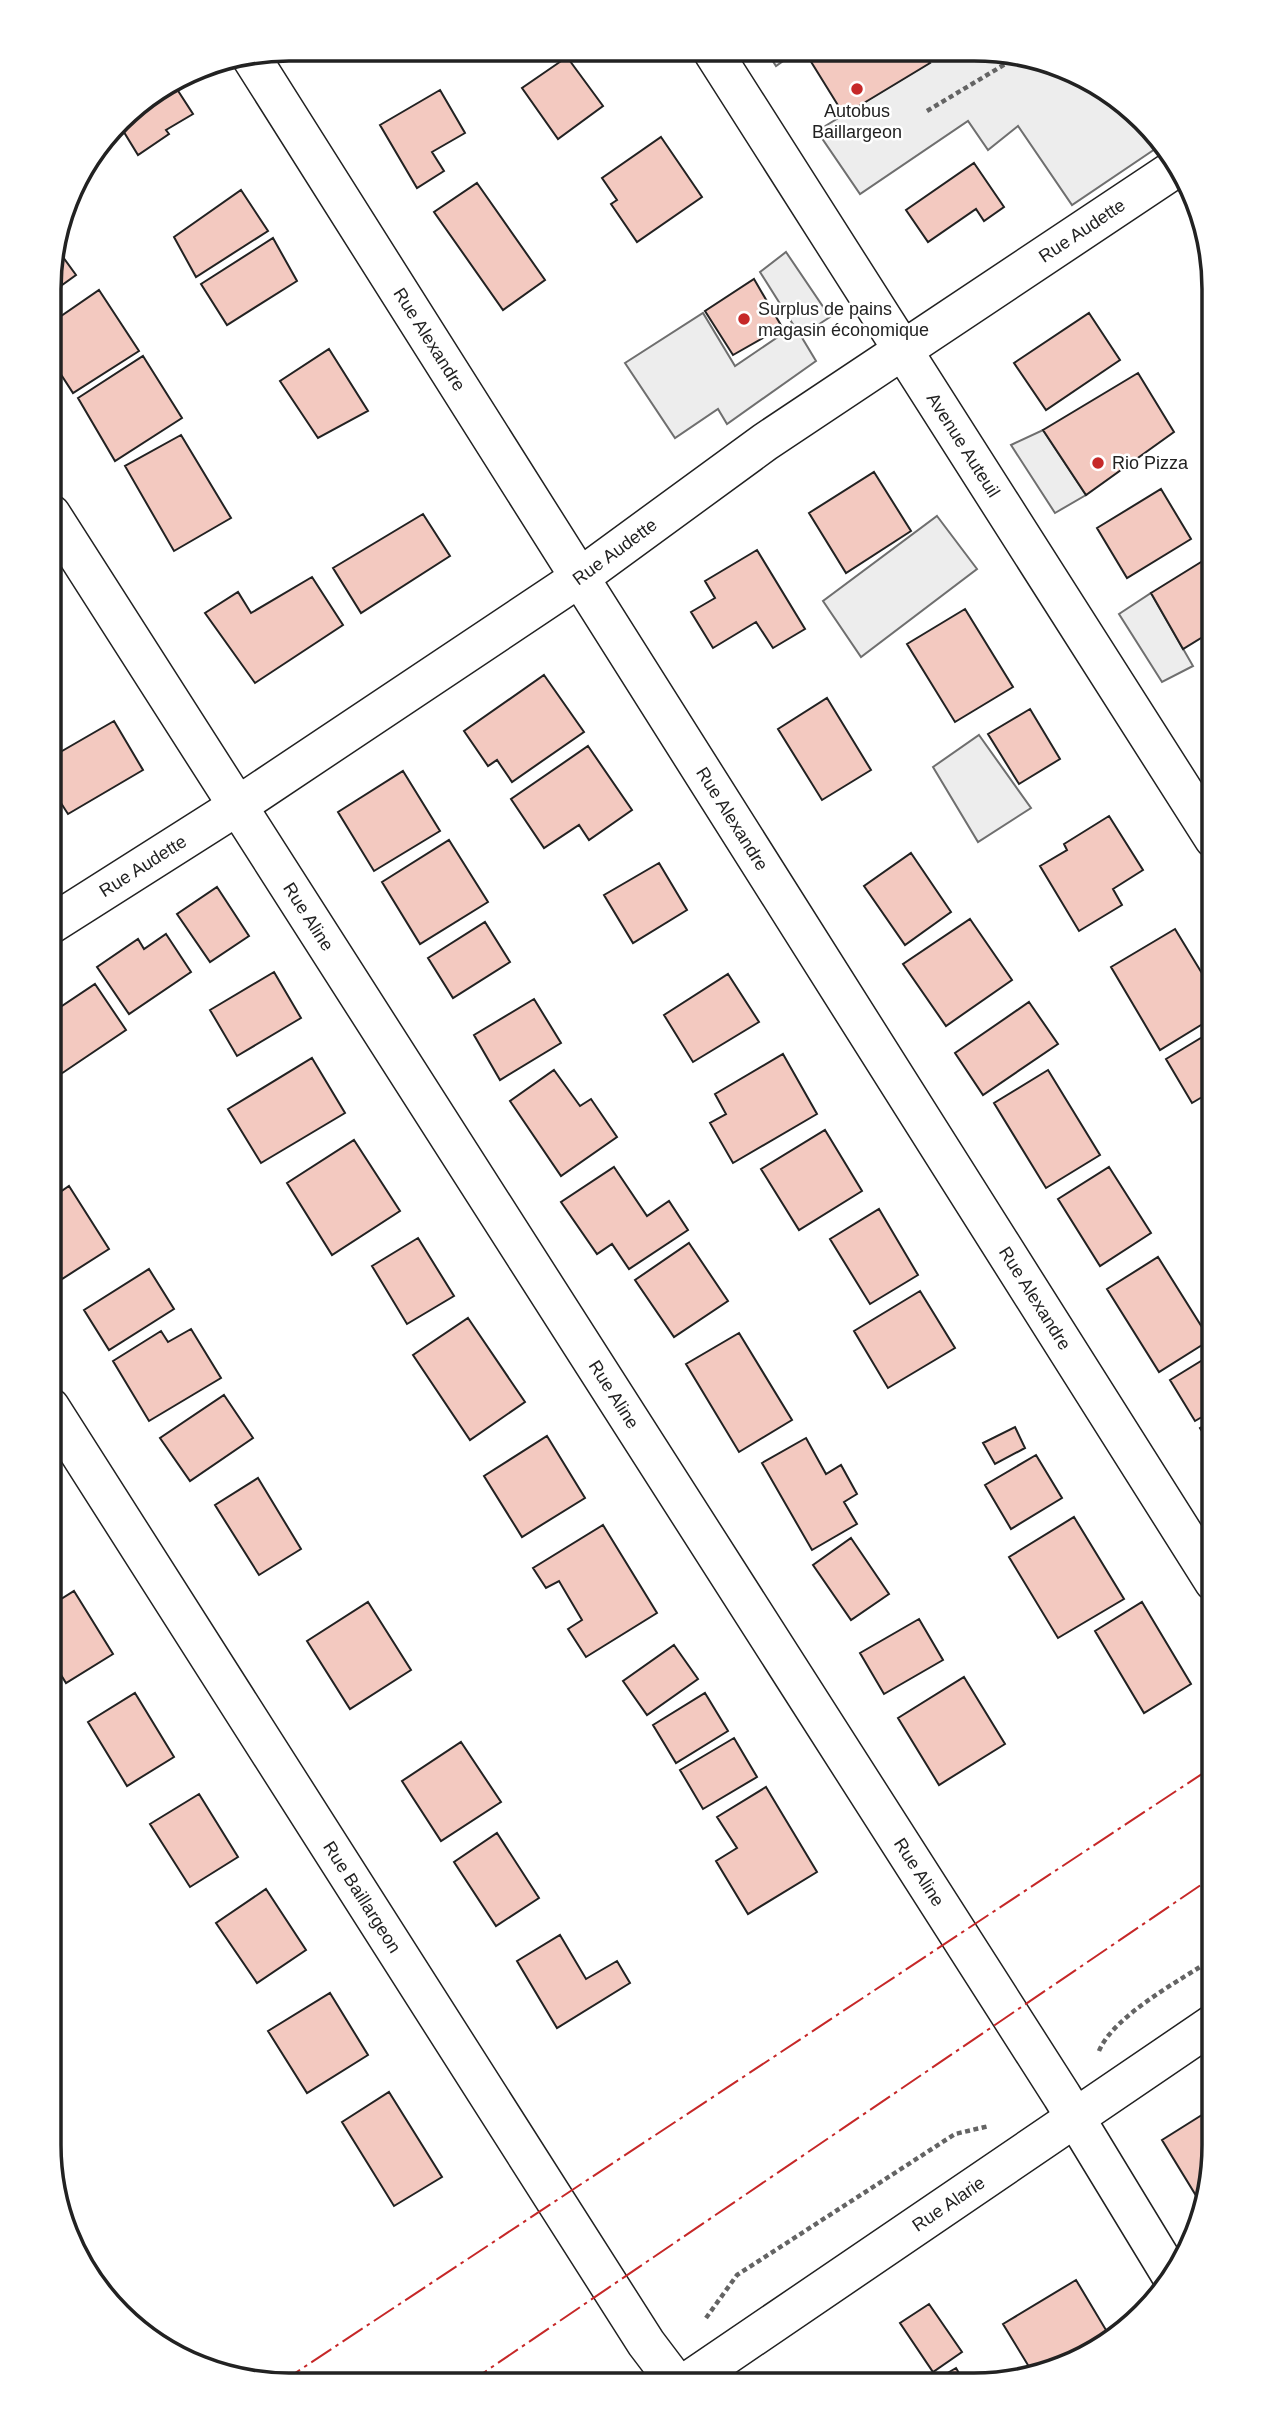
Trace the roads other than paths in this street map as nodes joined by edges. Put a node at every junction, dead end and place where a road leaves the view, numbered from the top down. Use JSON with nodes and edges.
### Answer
{"nodes":[{"id":1,"x":718,"y":61,"type":"edge"},
{"id":2,"x":255,"y":64,"type":"edge"},
{"id":3,"x":1169,"y":173,"type":"edge"},
{"id":4,"x":901,"y":351,"type":"junction"},
{"id":5,"x":61,"y":530,"type":"edge"},
{"id":6,"x":579,"y":578,"type":"junction"},
{"id":7,"x":236,"y":807,"type":"junction"},
{"id":8,"x":1202,"y":820,"type":"edge"},
{"id":9,"x":61,"y":918,"type":"edge"},
{"id":10,"x":61,"y":1424,"type":"edge"},
{"id":11,"x":1201,"y":1562,"type":"edge"},
{"id":12,"x":1201,"y":2031,"type":"edge"},
{"id":13,"x":1067,"y":2108,"type":"junction"},
{"id":14,"x":1166,"y":2267,"type":"edge"},
{"id":15,"x":672,"y":2373,"type":"edge"},
{"id":16,"x":678,"y":2373,"type":"edge"}],
"edges":[{"from":1,"to":4,"type":"street","name":"Avenue Auteuil"},
{"from":2,"to":6,"type":"street","name":"Rue Alexandre"},
{"from":3,"to":4,"type":"street","name":"Rue Audette"},
{"from":4,"to":6,"type":"street","name":"Rue Audette"},
{"from":4,"to":8,"type":"street","name":"Avenue Auteuil"},
{"from":5,"to":7,"type":"street","name":"Rue Aline"},
{"from":6,"to":7,"type":"street","name":"Rue Audette"},
{"from":6,"to":11,"type":"street","name":"Rue Alexandre"},
{"from":7,"to":9,"type":"street","name":"Rue Audette"},
{"from":7,"to":13,"type":"street","name":"Rue Aline"},
{"from":10,"to":15,"type":"street","name":"Rue Baillargeon"},
{"from":12,"to":13,"type":"street","name":"Rue Alarie"},
{"from":13,"to":14,"type":"street","name":"Rue Aline"},
{"from":13,"to":16,"type":"street","name":"Rue Alarie"}]}
